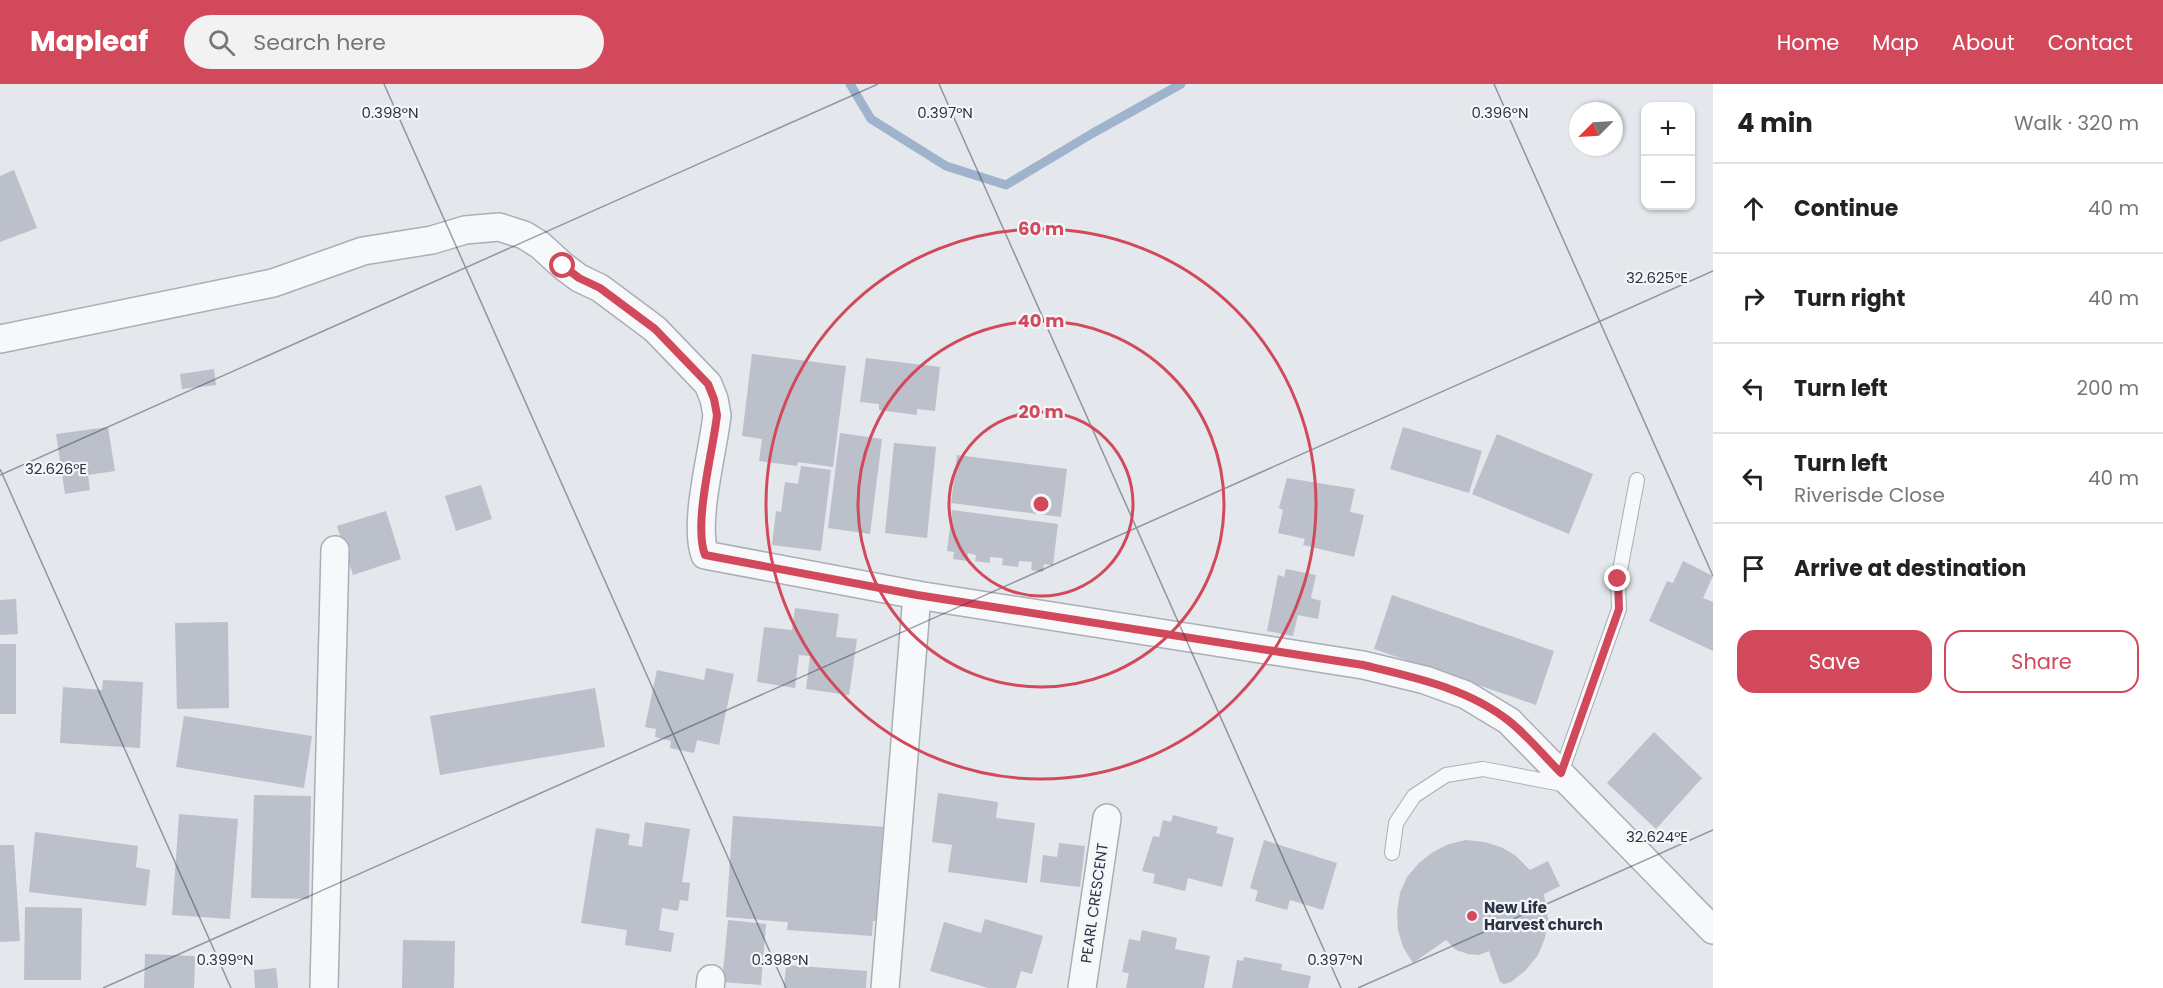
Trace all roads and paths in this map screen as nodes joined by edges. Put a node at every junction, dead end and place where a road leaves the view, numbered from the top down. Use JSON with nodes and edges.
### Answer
{"nodes":[{"id":1,"x":0,"y":339,"type":"edge"},
{"id":2,"x":1637,"y":480,"type":"dead end"},
{"id":3,"x":335,"y":550,"type":"dead end"},
{"id":4,"x":917,"y":595,"type":"junction"},
{"id":5,"x":1568,"y":780,"type":"junction"},
{"id":6,"x":1107,"y":818,"type":"dead end"},
{"id":7,"x":1392,"y":853,"type":"dead end"},
{"id":8,"x":1713,"y":930,"type":"edge"},
{"id":9,"x":324,"y":988,"type":"edge"},
{"id":10,"x":885,"y":988,"type":"edge"},
{"id":11,"x":1082,"y":988,"type":"edge"}],
"edges":[{"from":1,"to":4,"type":"street"},
{"from":2,"to":5,"type":"lane"},
{"from":3,"to":9,"type":"street"},
{"from":4,"to":5,"type":"street"},
{"from":4,"to":10,"type":"street"},
{"from":5,"to":7,"type":"lane"},
{"from":5,"to":8,"type":"street"},
{"from":6,"to":11,"type":"street","name":"PEARL CRESCENT"}]}
